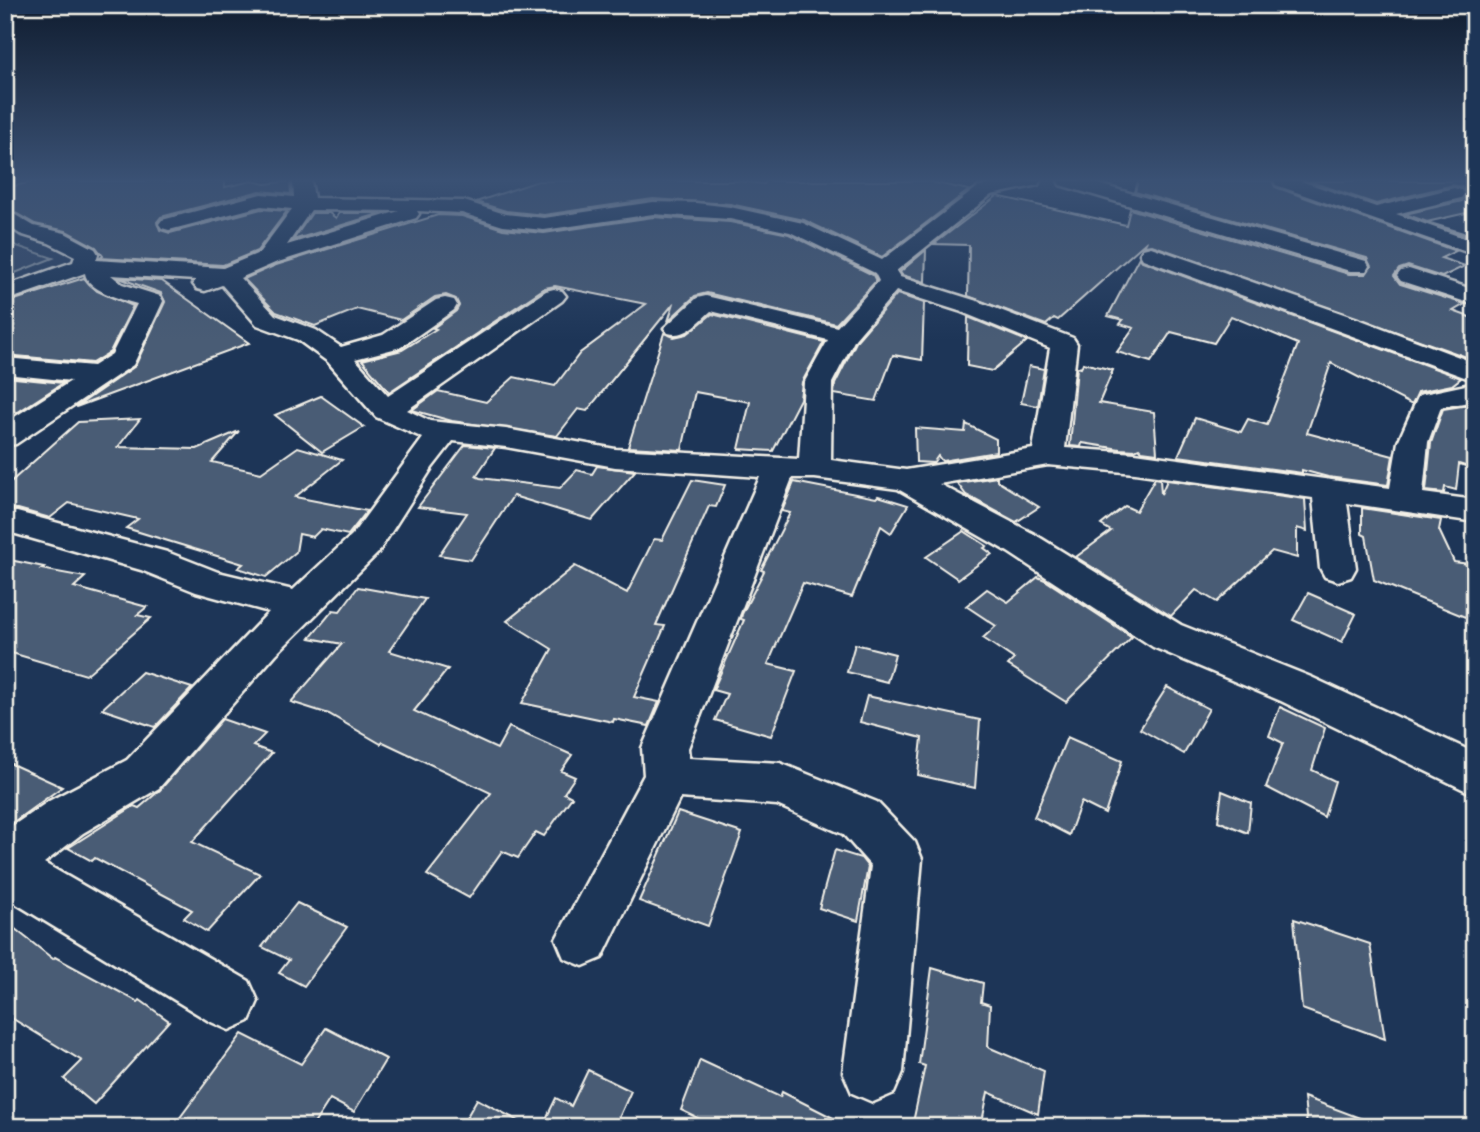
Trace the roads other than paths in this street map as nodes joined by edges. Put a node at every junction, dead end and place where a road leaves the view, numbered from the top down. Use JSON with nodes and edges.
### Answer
{"nodes":[{"id":1,"x":41,"y":234,"type":"edge"},
{"id":2,"x":284,"y":234,"type":"edge"},
{"id":3,"x":346,"y":234,"type":"edge"},
{"id":4,"x":809,"y":234,"type":"edge"},
{"id":5,"x":936,"y":234,"type":"edge"},
{"id":6,"x":1253,"y":234,"type":"edge"},
{"id":7,"x":1432,"y":234,"type":"edge"},
{"id":8,"x":1475,"y":248,"type":"edge"},
{"id":9,"x":1151,"y":254,"type":"dead end"},
{"id":10,"x":267,"y":258,"type":"junction"},
{"id":11,"x":1358,"y":265,"type":"dead end"},
{"id":12,"x":94,"y":267,"type":"junction"},
{"id":13,"x":225,"y":275,"type":"junction"},
{"id":14,"x":888,"y":276,"type":"junction"},
{"id":15,"x":1409,"y":276,"type":"dead end"},
{"id":16,"x":5,"y":294,"type":"edge"},
{"id":17,"x":554,"y":296,"type":"dead end"},
{"id":18,"x":1475,"y":298,"type":"edge"},
{"id":19,"x":165,"y":302,"type":"junction"},
{"id":20,"x":445,"y":305,"type":"dead end"},
{"id":21,"x":677,"y":328,"type":"dead end"},
{"id":22,"x":844,"y":336,"type":"junction"},
{"id":23,"x":337,"y":356,"type":"junction"},
{"id":24,"x":7,"y":366,"type":"edge"},
{"id":25,"x":1475,"y":373,"type":"edge"},
{"id":26,"x":96,"y":375,"type":"junction"},
{"id":27,"x":1475,"y":391,"type":"edge"},
{"id":28,"x":386,"y":411,"type":"junction"},
{"id":29,"x":444,"y":433,"type":"junction"},
{"id":30,"x":5,"y":437,"type":"edge"},
{"id":31,"x":1048,"y":456,"type":"junction"},
{"id":32,"x":797,"y":468,"type":"junction"},
{"id":33,"x":906,"y":480,"type":"junction"},
{"id":34,"x":1329,"y":491,"type":"junction"},
{"id":35,"x":1405,"y":502,"type":"junction"},
{"id":36,"x":1475,"y":512,"type":"edge"},
{"id":37,"x":5,"y":523,"type":"edge"},
{"id":38,"x":1338,"y":568,"type":"dead end"},
{"id":39,"x":300,"y":606,"type":"junction"},
{"id":40,"x":1475,"y":775,"type":"edge"},
{"id":41,"x":667,"y":777,"type":"junction"},
{"id":42,"x":5,"y":861,"type":"edge"},
{"id":43,"x":5,"y":867,"type":"edge"},
{"id":44,"x":583,"y":939,"type":"dead end"},
{"id":45,"x":229,"y":1001,"type":"dead end"},
{"id":46,"x":873,"y":1072,"type":"dead end"}],
"edges":[{"from":1,"to":12,"type":"street"},
{"from":2,"to":10,"type":"street"},
{"from":3,"to":10,"type":"street"},
{"from":4,"to":14,"type":"street"},
{"from":5,"to":14,"type":"street"},
{"from":6,"to":11,"type":"street"},
{"from":7,"to":8,"type":"street"},
{"from":9,"to":25,"type":"street"},
{"from":10,"to":13,"type":"street"},
{"from":12,"to":13,"type":"street"},
{"from":12,"to":16,"type":"street"},
{"from":12,"to":19,"type":"street"},
{"from":13,"to":19,"type":"street"},
{"from":13,"to":23,"type":"street"},
{"from":14,"to":22,"type":"street"},
{"from":14,"to":31,"type":"street"},
{"from":15,"to":18,"type":"street"},
{"from":17,"to":28,"type":"street"},
{"from":19,"to":26,"type":"street"},
{"from":20,"to":23,"type":"street"},
{"from":21,"to":22,"type":"street"},
{"from":22,"to":32,"type":"street"},
{"from":23,"to":28,"type":"street"},
{"from":24,"to":26,"type":"street"},
{"from":26,"to":30,"type":"street"},
{"from":27,"to":35,"type":"street"},
{"from":28,"to":29,"type":"street"},
{"from":29,"to":32,"type":"street"},
{"from":29,"to":39,"type":"street"},
{"from":31,"to":33,"type":"street"},
{"from":31,"to":34,"type":"street"},
{"from":32,"to":33,"type":"street"},
{"from":32,"to":41,"type":"street"},
{"from":33,"to":40,"type":"street"},
{"from":34,"to":35,"type":"street"},
{"from":34,"to":38,"type":"street"},
{"from":35,"to":36,"type":"street"},
{"from":37,"to":39,"type":"street"},
{"from":39,"to":42,"type":"street"},
{"from":41,"to":44,"type":"street"},
{"from":41,"to":46,"type":"street"},
{"from":43,"to":45,"type":"street"}]}
